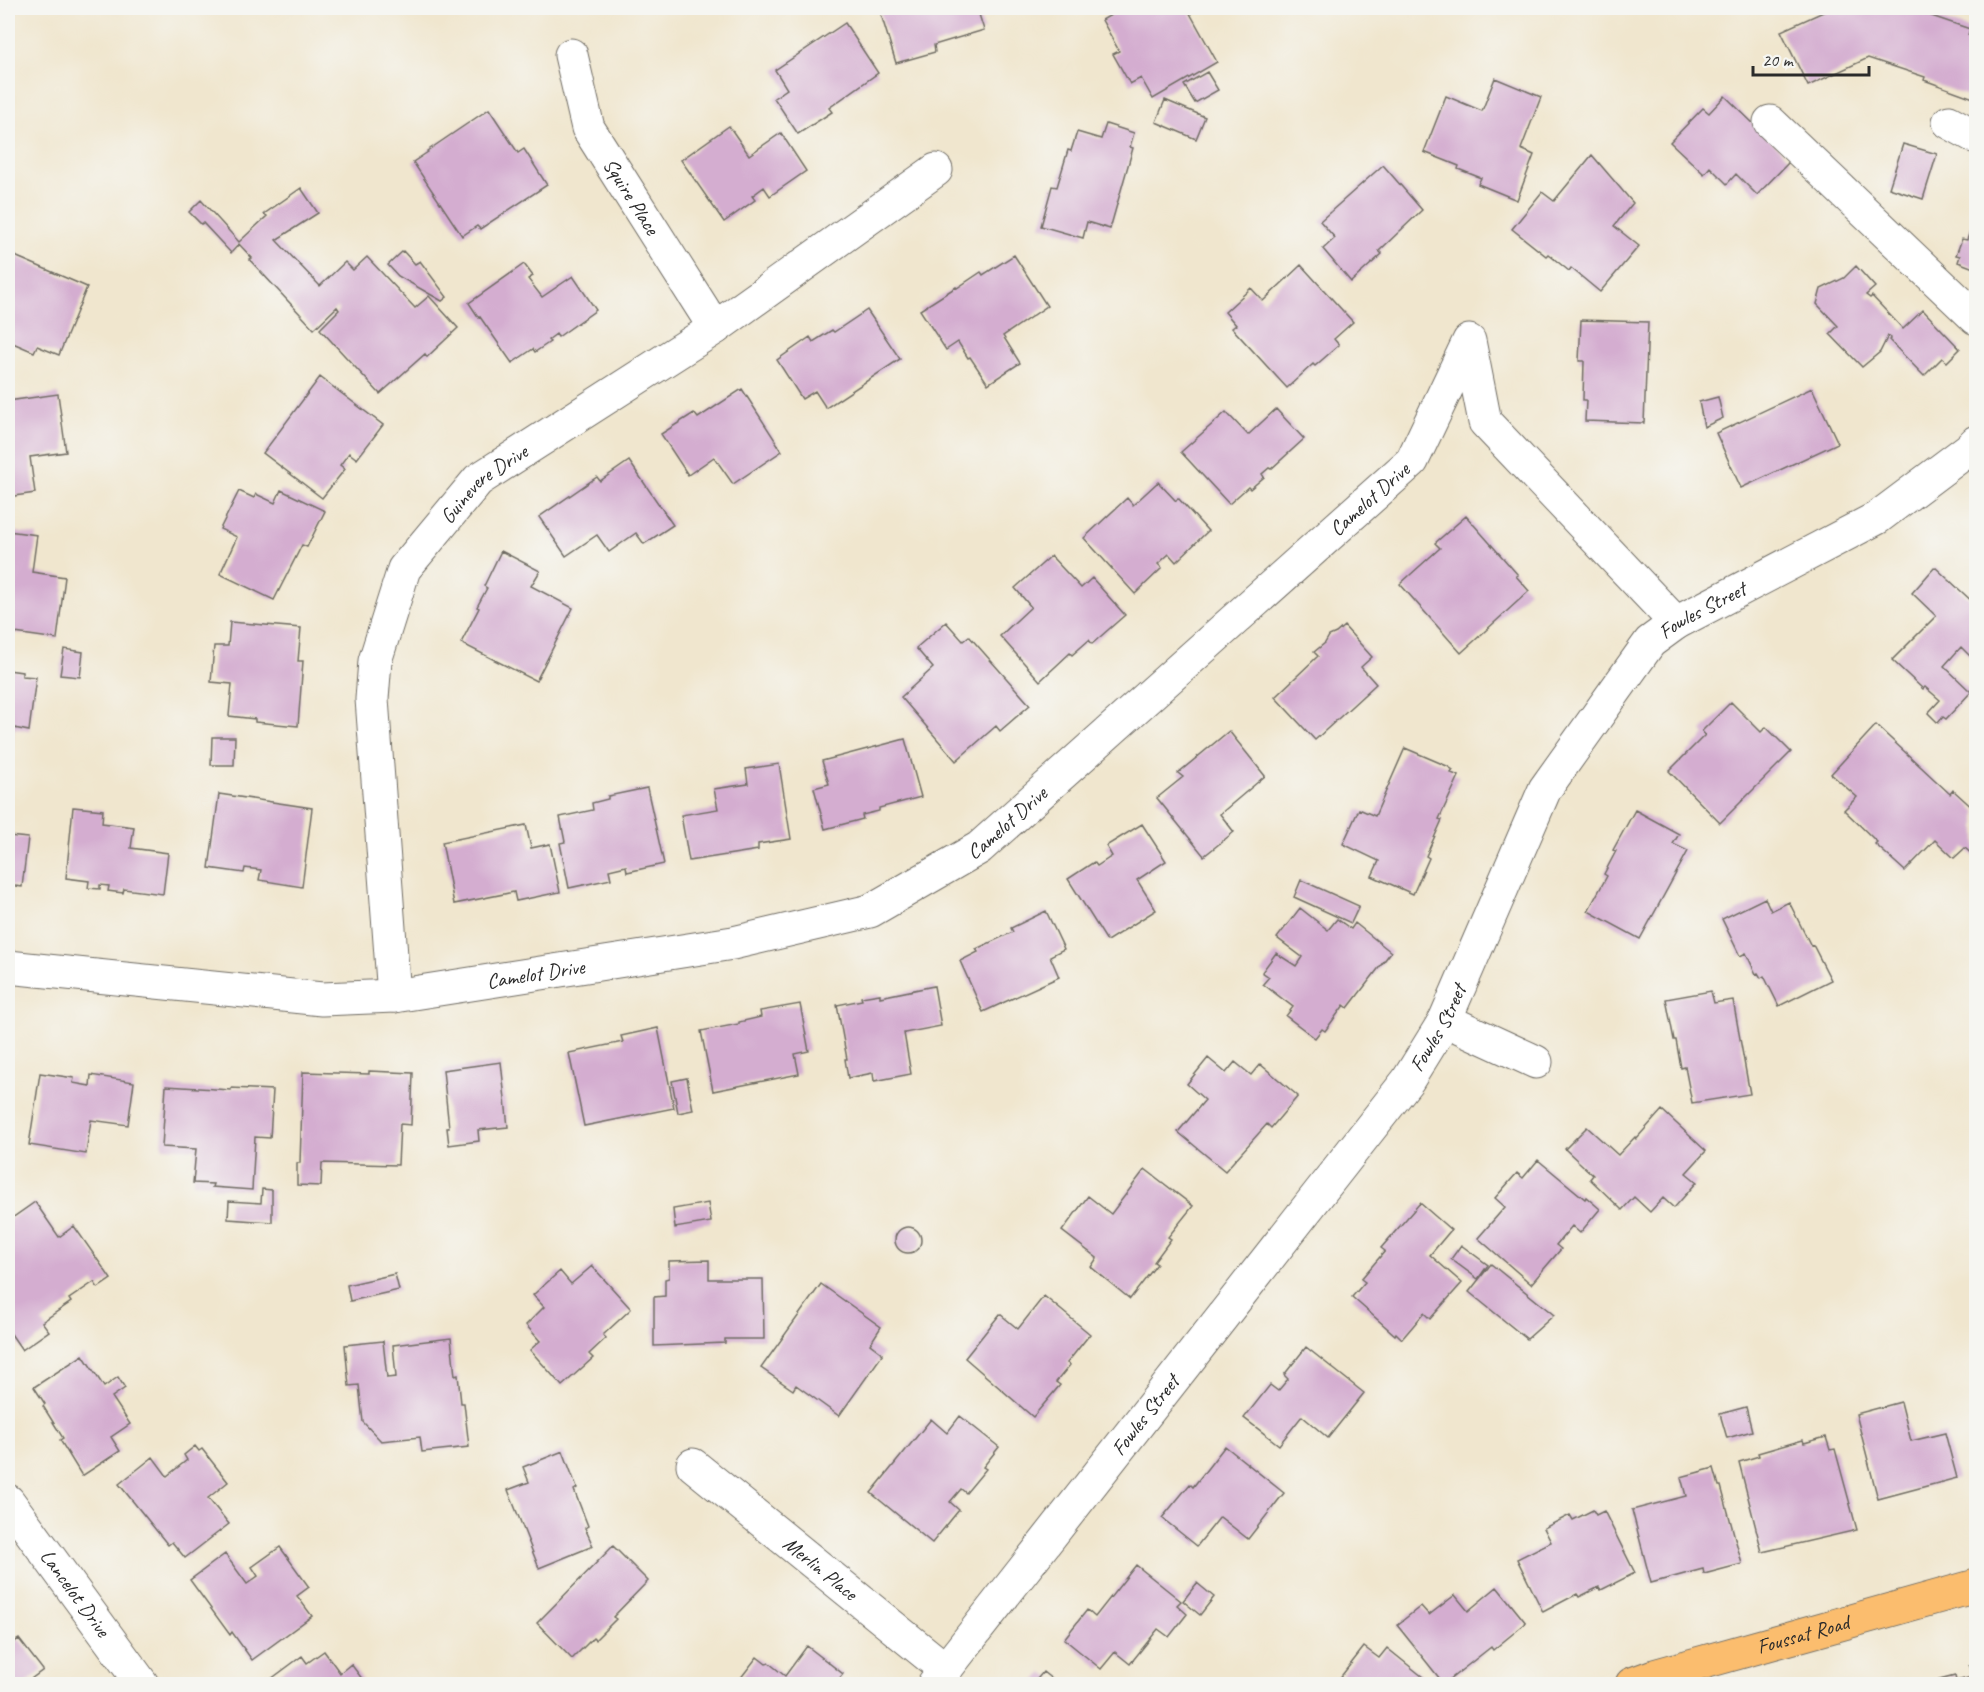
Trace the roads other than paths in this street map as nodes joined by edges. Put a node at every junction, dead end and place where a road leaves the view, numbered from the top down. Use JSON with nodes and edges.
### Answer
{"nodes":[{"id":1,"x":572,"y":56,"type":"dead end"},
{"id":2,"x":1770,"y":123,"type":"dead end"},
{"id":3,"x":936,"y":170,"type":"dead end"},
{"id":4,"x":1977,"y":318,"type":"edge"},
{"id":5,"x":715,"y":328,"type":"junction"},
{"id":6,"x":1977,"y":442,"type":"edge"},
{"id":7,"x":1676,"y":623,"type":"junction"},
{"id":8,"x":8,"y":967,"type":"edge"},
{"id":9,"x":394,"y":996,"type":"junction"},
{"id":10,"x":1445,"y":1020,"type":"junction"},
{"id":11,"x":1536,"y":1062,"type":"dead end"},
{"id":12,"x":693,"y":1466,"type":"dead end"},
{"id":13,"x":8,"y":1501,"type":"edge"},
{"id":14,"x":1977,"y":1586,"type":"edge"},
{"id":15,"x":940,"y":1677,"type":"edge"},
{"id":16,"x":142,"y":1684,"type":"edge"},
{"id":17,"x":1632,"y":1684,"type":"edge"}],
"edges":[{"from":1,"to":5,"type":"street","name":"Squire Place"},
{"from":2,"to":4,"type":"street"},
{"from":3,"to":5,"type":"street","name":"Guinevere Drive"},
{"from":5,"to":9,"type":"street","name":"Guinevere Drive"},
{"from":6,"to":7,"type":"street","name":"Fowles Street"},
{"from":7,"to":9,"type":"street","name":"Camelot Drive"},
{"from":7,"to":10,"type":"street","name":"Fowles Street"},
{"from":8,"to":9,"type":"street","name":"Camelot Drive"},
{"from":10,"to":11,"type":"street"},
{"from":10,"to":15,"type":"street","name":"Fowles Street"},
{"from":12,"to":15,"type":"street","name":"Merlin Place"},
{"from":13,"to":16,"type":"street","name":"Lancelot Drive"},
{"from":14,"to":17,"type":"main road","name":"Foussat Road"}]}
